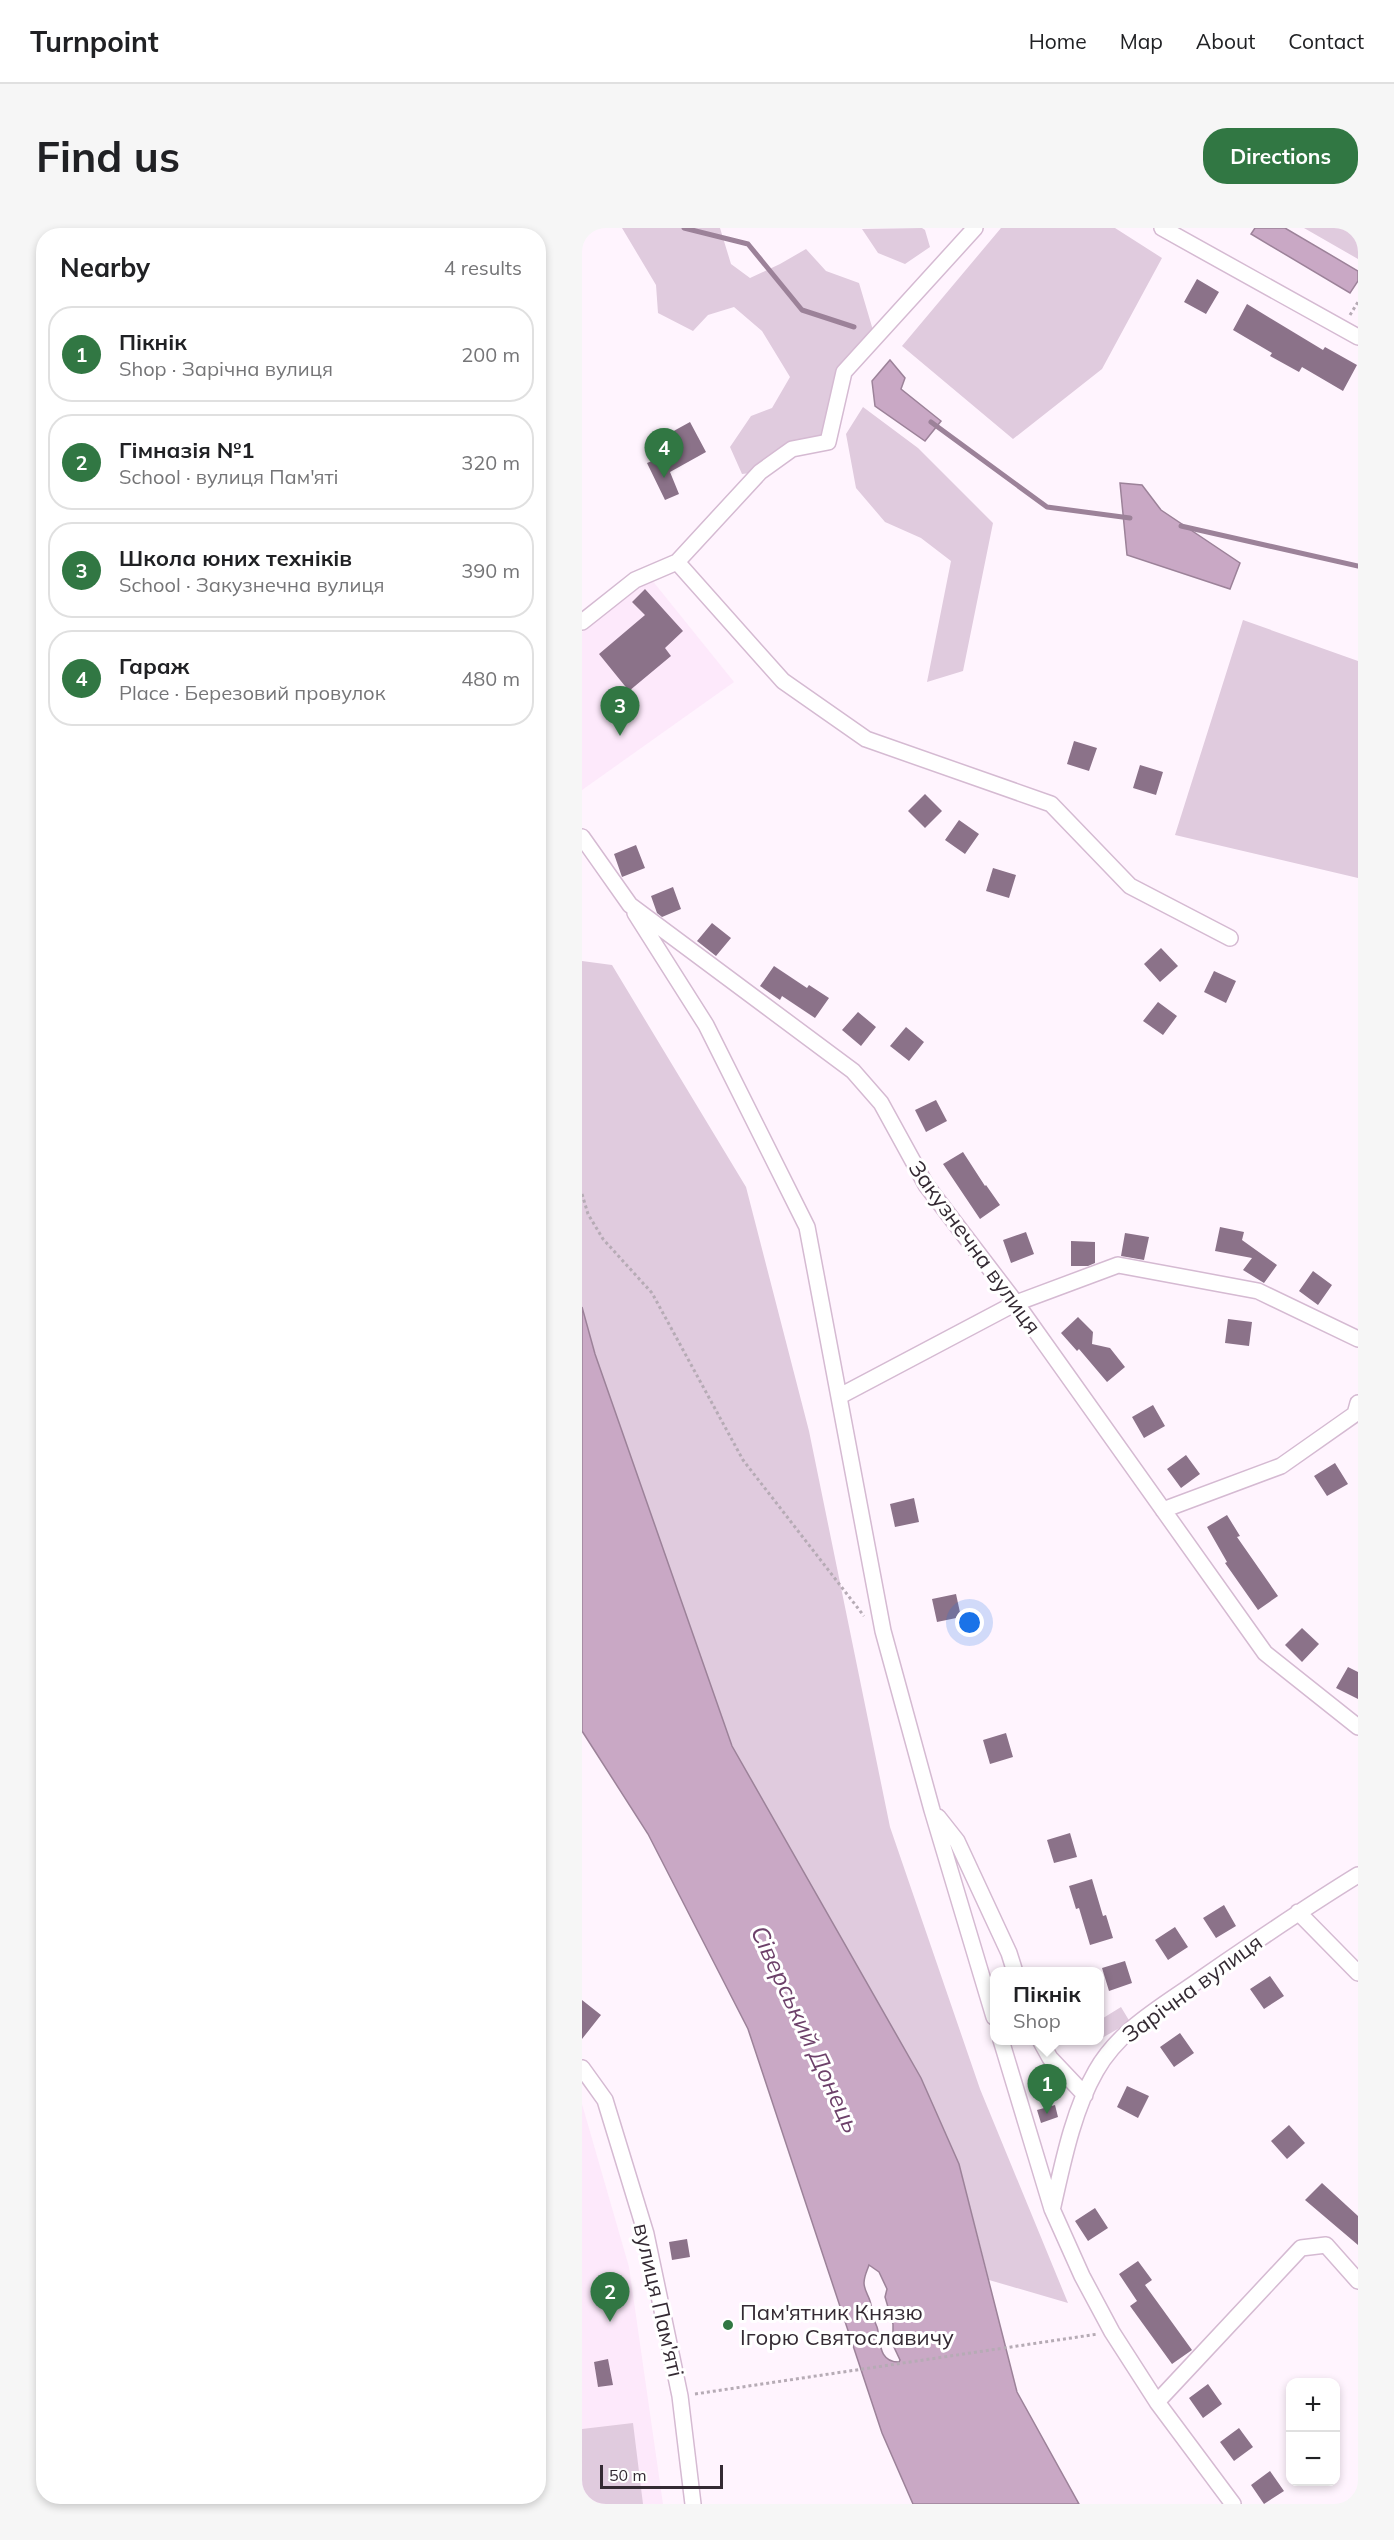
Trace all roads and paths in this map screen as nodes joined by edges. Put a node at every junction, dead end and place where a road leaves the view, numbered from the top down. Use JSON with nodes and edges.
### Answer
{"nodes":[{"id":1,"x":975,"y":228,"type":"edge"},
{"id":2,"x":1162,"y":228,"type":"edge"},
{"id":3,"x":1358,"y":337,"type":"edge"},
{"id":4,"x":677,"y":562,"type":"junction"},
{"id":5,"x":582,"y":622,"type":"edge"},
{"id":6,"x":582,"y":837,"type":"edge"},
{"id":7,"x":630,"y":905,"type":"junction"},
{"id":8,"x":1230,"y":938,"type":"dead end"},
{"id":9,"x":582,"y":1194,"type":"edge"},
{"id":10,"x":1016,"y":1304,"type":"junction"},
{"id":11,"x":1358,"y":1339,"type":"edge"},
{"id":12,"x":840,"y":1396,"type":"junction"},
{"id":13,"x":1358,"y":1404,"type":"edge"},
{"id":14,"x":1163,"y":1510,"type":"junction"},
{"id":15,"x":883,"y":1631,"type":"junction"},
{"id":16,"x":1358,"y":1727,"type":"edge"},
{"id":17,"x":932,"y":1810,"type":"junction"},
{"id":18,"x":1358,"y":1875,"type":"edge"},
{"id":19,"x":1298,"y":1912,"type":"junction"},
{"id":20,"x":1014,"y":1967,"type":"edge"},
{"id":21,"x":1358,"y":1973,"type":"edge"},
{"id":22,"x":990,"y":2005,"type":"edge"},
{"id":23,"x":1003,"y":2045,"type":"edge"},
{"id":24,"x":1043,"y":2045,"type":"edge"},
{"id":25,"x":582,"y":2068,"type":"edge"},
{"id":26,"x":1085,"y":2095,"type":"junction"},
{"id":27,"x":1052,"y":2209,"type":"junction"},
{"id":28,"x":1358,"y":2281,"type":"edge"},
{"id":29,"x":1112,"y":2332,"type":"junction"},
{"id":30,"x":680,"y":2396,"type":"junction"},
{"id":31,"x":1157,"y":2402,"type":"junction"},
{"id":32,"x":693,"y":2504,"type":"edge"},
{"id":33,"x":1233,"y":2504,"type":"edge"}],
"edges":[{"from":1,"to":4,"type":"street"},
{"from":2,"to":3,"type":"street"},
{"from":4,"to":5,"type":"street"},
{"from":4,"to":8,"type":"street"},
{"from":6,"to":7,"type":"street","name":"Закузнечна вулиця"},
{"from":7,"to":10,"type":"street","name":"Закузнечна вулиця"},
{"from":7,"to":12,"type":"street"},
{"from":9,"to":15,"type":"path"},
{"from":10,"to":11,"type":"street"},
{"from":10,"to":12,"type":"street"},
{"from":10,"to":14,"type":"street","name":"Закузнечна вулиця"},
{"from":12,"to":15,"type":"street"},
{"from":13,"to":14,"type":"street"},
{"from":14,"to":16,"type":"street","name":"Закузнечна вулиця"},
{"from":15,"to":17,"type":"street"},
{"from":17,"to":20,"type":"street"},
{"from":17,"to":22,"type":"street"},
{"from":18,"to":19,"type":"street","name":"Зарічна вулиця"},
{"from":19,"to":21,"type":"street"},
{"from":19,"to":26,"type":"street","name":"Зарічна вулиця"},
{"from":23,"to":27,"type":"street"},
{"from":24,"to":26,"type":"street"},
{"from":25,"to":30,"type":"street","name":"вулиця Пам'яті"},
{"from":26,"to":27,"type":"street","name":"Зарічна вулиця"},
{"from":27,"to":29,"type":"street"},
{"from":28,"to":31,"type":"street"},
{"from":29,"to":30,"type":"path"},
{"from":29,"to":31,"type":"street"},
{"from":30,"to":32,"type":"street","name":"вулиця Пам'яті"},
{"from":31,"to":33,"type":"street"}]}
